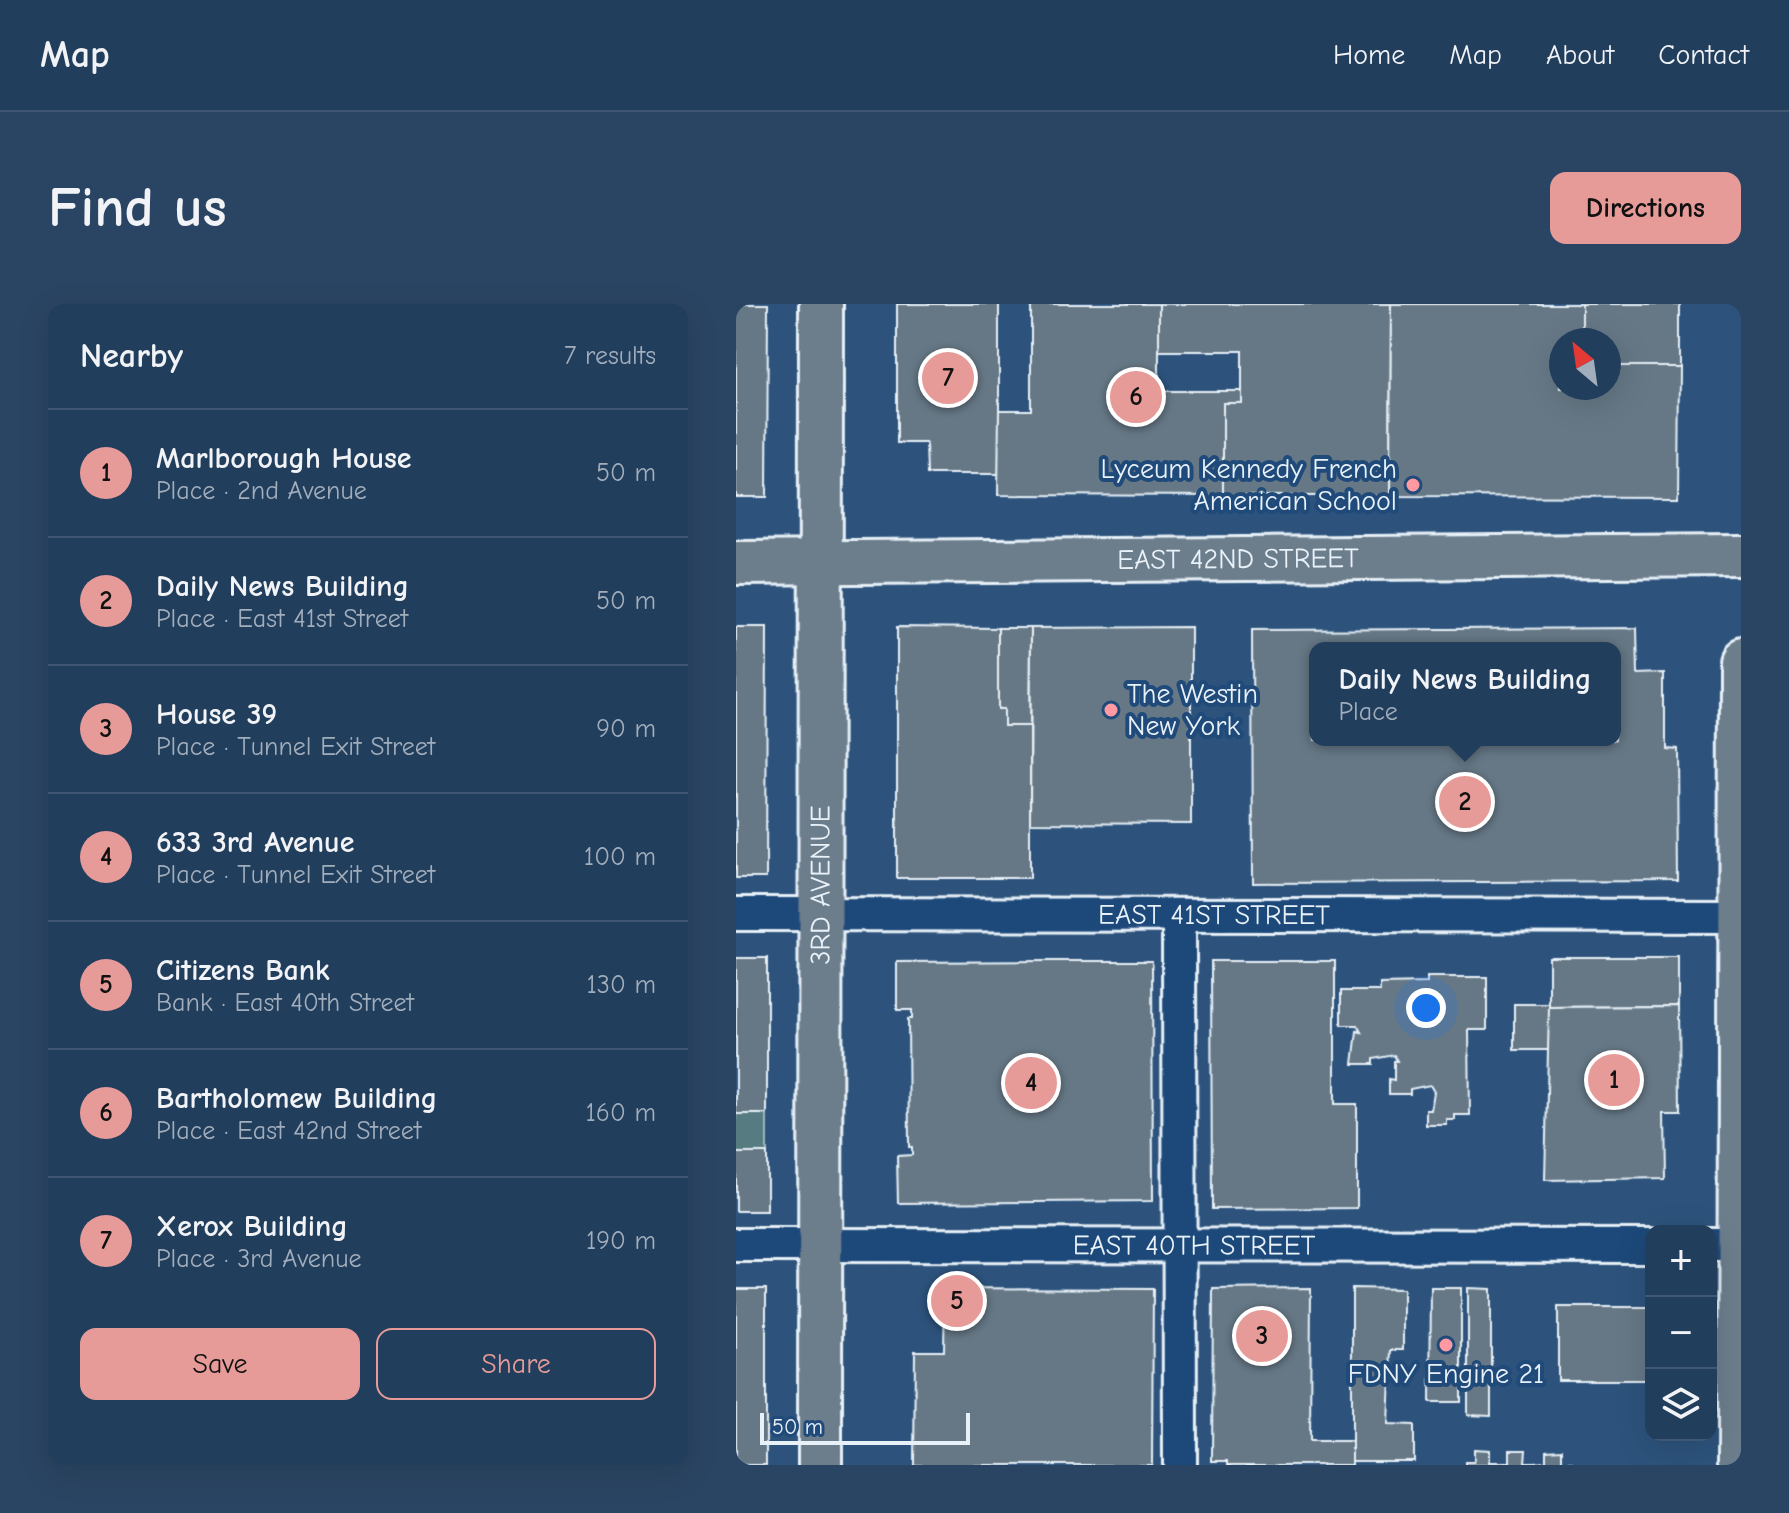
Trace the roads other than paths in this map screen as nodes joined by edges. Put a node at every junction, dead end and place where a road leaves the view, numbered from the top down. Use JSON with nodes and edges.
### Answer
{"nodes":[{"id":1,"x":821,"y":304,"type":"edge"},
{"id":2,"x":1741,"y":555,"type":"edge"},
{"id":3,"x":736,"y":563,"type":"edge"},
{"id":4,"x":821,"y":563,"type":"junction"},
{"id":5,"x":1741,"y":661,"type":"edge"},
{"id":6,"x":736,"y":914,"type":"edge"},
{"id":7,"x":820,"y":914,"type":"junction"},
{"id":8,"x":1179,"y":915,"type":"junction"},
{"id":9,"x":1740,"y":916,"type":"edge"},
{"id":10,"x":736,"y":1245,"type":"edge"},
{"id":11,"x":820,"y":1245,"type":"junction"},
{"id":12,"x":1730,"y":1245,"type":"edge"},
{"id":13,"x":1181,"y":1246,"type":"junction"},
{"id":14,"x":1645,"y":1246,"type":"edge"},
{"id":15,"x":820,"y":1465,"type":"edge"},
{"id":16,"x":1180,"y":1465,"type":"edge"},
{"id":17,"x":1739,"y":1465,"type":"edge"}],
"edges":[{"from":1,"to":4,"type":"main road","name":"3RD AVENUE"},
{"from":2,"to":4,"type":"main road","name":"EAST 42ND STREET"},
{"from":3,"to":4,"type":"main road","name":"EAST 42ND STREET"},
{"from":4,"to":7,"type":"main road","name":"3RD AVENUE"},
{"from":5,"to":9,"type":"main road"},
{"from":6,"to":7,"type":"street","name":"EAST 41ST STREET"},
{"from":7,"to":8,"type":"street","name":"EAST 41ST STREET"},
{"from":7,"to":11,"type":"main road","name":"3RD AVENUE"},
{"from":8,"to":9,"type":"street","name":"EAST 41ST STREET"},
{"from":8,"to":13,"type":"street"},
{"from":9,"to":12,"type":"main road"},
{"from":10,"to":11,"type":"street","name":"EAST 40TH STREET"},
{"from":11,"to":13,"type":"street","name":"EAST 40TH STREET"},
{"from":11,"to":15,"type":"main road","name":"3RD AVENUE"},
{"from":12,"to":17,"type":"main road"},
{"from":13,"to":14,"type":"street","name":"EAST 40TH STREET"},
{"from":13,"to":16,"type":"street"}]}
